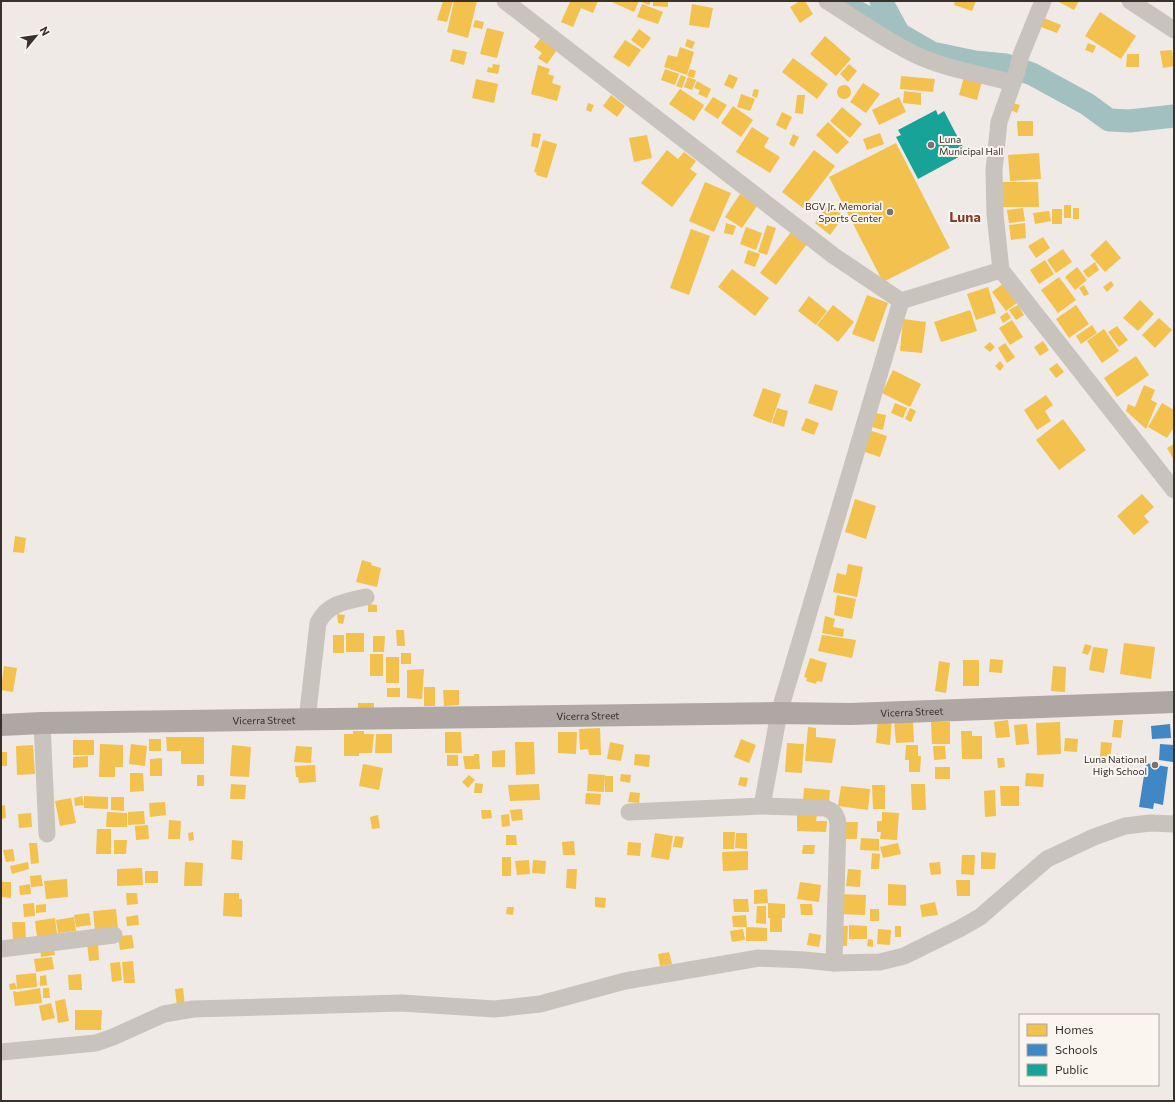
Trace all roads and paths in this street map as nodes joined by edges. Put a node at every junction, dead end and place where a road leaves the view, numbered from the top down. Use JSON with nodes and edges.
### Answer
{"nodes":[{"id":1,"x":505,"y":1,"type":"edge"},
{"id":2,"x":827,"y":1,"type":"edge"},
{"id":3,"x":1043,"y":1,"type":"edge"},
{"id":4,"x":1130,"y":1,"type":"edge"},
{"id":5,"x":1174,"y":30,"type":"edge"},
{"id":6,"x":1014,"y":78,"type":"junction"},
{"id":7,"x":1001,"y":270,"type":"junction"},
{"id":8,"x":901,"y":301,"type":"junction"},
{"id":9,"x":1174,"y":490,"type":"edge"},
{"id":10,"x":366,"y":597,"type":"dead end"},
{"id":11,"x":1174,"y":702,"type":"edge"},
{"id":12,"x":779,"y":713,"type":"junction"},
{"id":13,"x":307,"y":720,"type":"junction"},
{"id":14,"x":42,"y":723,"type":"junction"},
{"id":15,"x":1,"y":725,"type":"edge"},
{"id":16,"x":762,"y":806,"type":"junction"},
{"id":17,"x":629,"y":812,"type":"dead end"},
{"id":18,"x":1174,"y":824,"type":"edge"},
{"id":19,"x":47,"y":834,"type":"dead end"},
{"id":20,"x":114,"y":935,"type":"dead end"},
{"id":21,"x":1,"y":949,"type":"edge"},
{"id":22,"x":834,"y":963,"type":"junction"},
{"id":23,"x":1,"y":1052,"type":"edge"}],
"edges":[{"from":1,"to":8,"type":"street"},
{"from":2,"to":6,"type":"street"},
{"from":3,"to":6,"type":"street"},
{"from":4,"to":5,"type":"street"},
{"from":6,"to":7,"type":"street"},
{"from":7,"to":8,"type":"street"},
{"from":7,"to":9,"type":"street"},
{"from":8,"to":12,"type":"street"},
{"from":10,"to":13,"type":"street"},
{"from":11,"to":12,"type":"main road","name":"Vicerra Street"},
{"from":12,"to":13,"type":"main road","name":"Vicerra Street"},
{"from":12,"to":16,"type":"street"},
{"from":13,"to":14,"type":"main road","name":"Vicerra Street"},
{"from":14,"to":15,"type":"main road","name":"Vicerra Street"},
{"from":14,"to":19,"type":"street"},
{"from":16,"to":17,"type":"street"},
{"from":16,"to":22,"type":"street"},
{"from":18,"to":22,"type":"street"},
{"from":20,"to":21,"type":"street"},
{"from":22,"to":23,"type":"street"}]}
